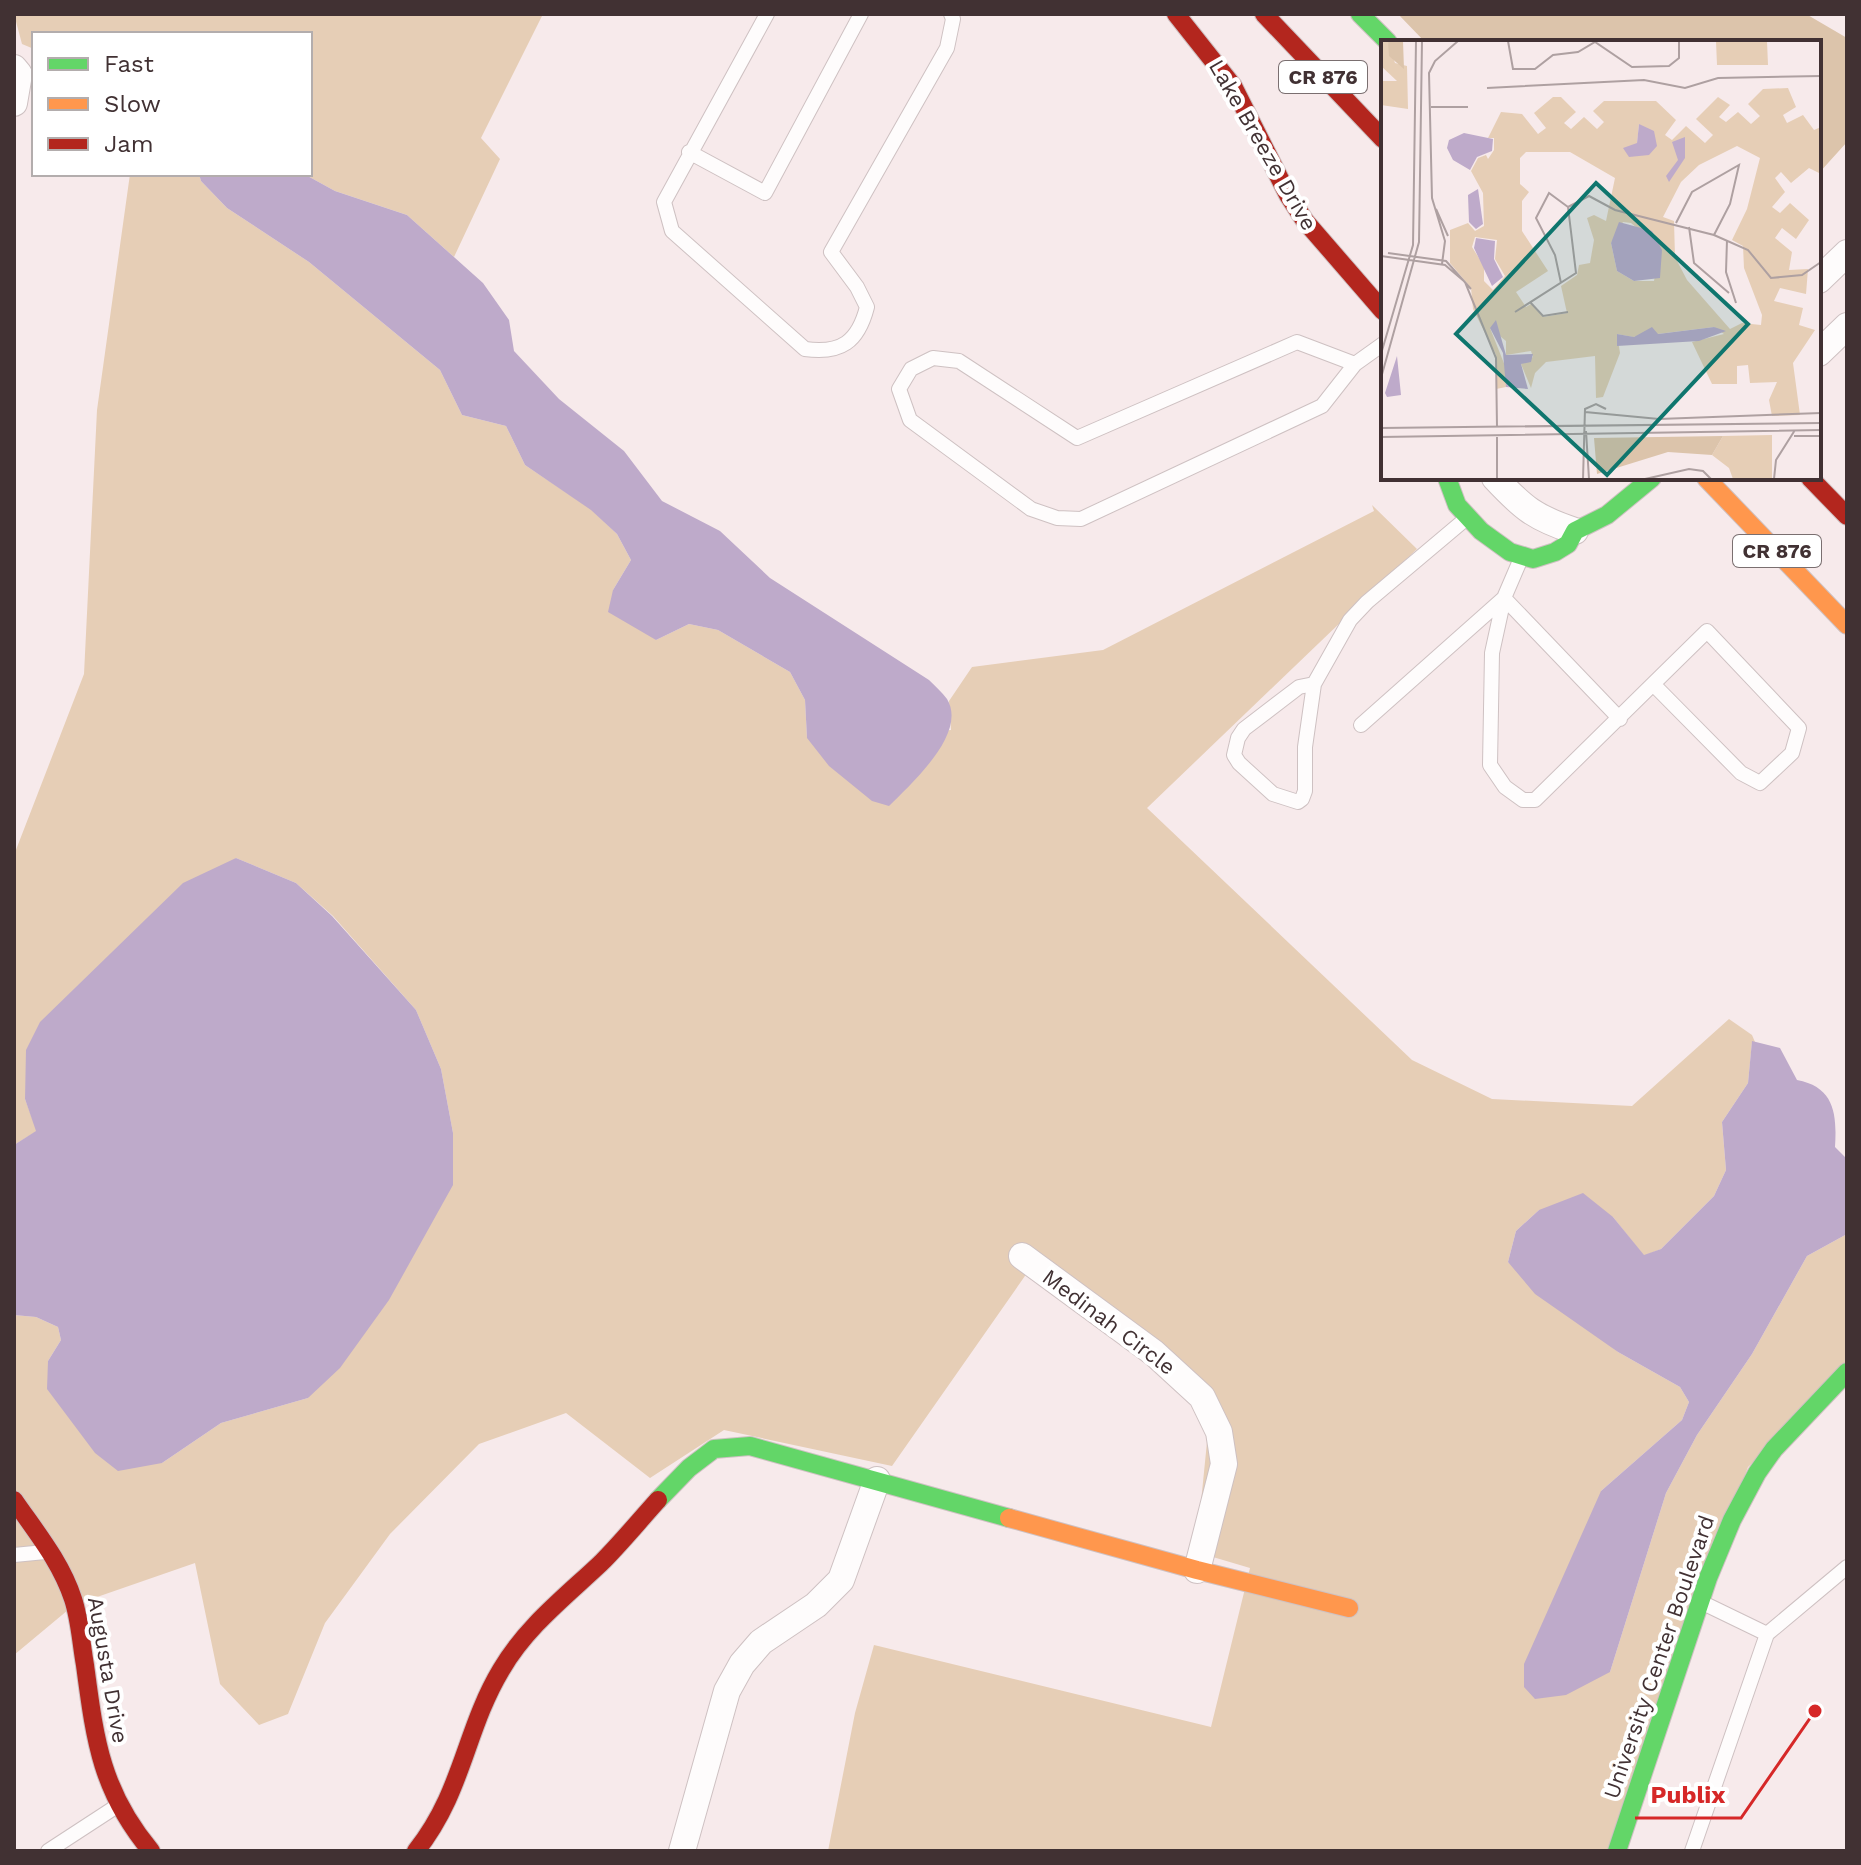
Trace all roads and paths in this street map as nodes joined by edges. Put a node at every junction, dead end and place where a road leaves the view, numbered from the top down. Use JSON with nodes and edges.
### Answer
{"nodes":[{"id":1,"x":767,"y":14,"type":"edge"},
{"id":2,"x":861,"y":14,"type":"edge"},
{"id":3,"x":951,"y":14,"type":"edge"},
{"id":4,"x":1176,"y":14,"type":"edge"},
{"id":5,"x":1264,"y":14,"type":"edge"},
{"id":6,"x":1360,"y":14,"type":"edge"},
{"id":7,"x":1386,"y":40,"type":"edge"},
{"id":8,"x":14,"y":68,"type":"edge"},
{"id":9,"x":14,"y":103,"type":"edge"},
{"id":10,"x":1381,"y":137,"type":"edge"},
{"id":11,"x":689,"y":152,"type":"junction"},
{"id":12,"x":1847,"y":253,"type":"edge"},
{"id":13,"x":1821,"y":278,"type":"edge"},
{"id":14,"x":1381,"y":309,"type":"edge"},
{"id":15,"x":1847,"y":326,"type":"edge"},
{"id":16,"x":1381,"y":345,"type":"edge"},
{"id":17,"x":1821,"y":351,"type":"edge"},
{"id":18,"x":1355,"y":364,"type":"junction"},
{"id":19,"x":1448,"y":480,"type":"edge"},
{"id":20,"x":1497,"y":480,"type":"edge"},
{"id":21,"x":1650,"y":480,"type":"edge"},
{"id":22,"x":1708,"y":480,"type":"edge"},
{"id":23,"x":1812,"y":480,"type":"edge"},
{"id":24,"x":1847,"y":516,"type":"edge"},
{"id":25,"x":1468,"y":517,"type":"junction"},
{"id":26,"x":1575,"y":531,"type":"junction"},
{"id":27,"x":1522,"y":556,"type":"junction"},
{"id":28,"x":1504,"y":598,"type":"junction"},
{"id":29,"x":1847,"y":625,"type":"edge"},
{"id":30,"x":1314,"y":684,"type":"junction"},
{"id":31,"x":1653,"y":684,"type":"junction"},
{"id":32,"x":1620,"y":719,"type":"junction"},
{"id":33,"x":1361,"y":725,"type":"dead end"},
{"id":34,"x":1022,"y":1256,"type":"dead end"},
{"id":35,"x":1847,"y":1372,"type":"edge"},
{"id":36,"x":877,"y":1480,"type":"junction"},
{"id":37,"x":17,"y":1508,"type":"edge"},
{"id":38,"x":53,"y":1551,"type":"junction"},
{"id":39,"x":14,"y":1555,"type":"edge"},
{"id":40,"x":1847,"y":1567,"type":"edge"},
{"id":41,"x":1197,"y":1570,"type":"junction"},
{"id":42,"x":1700,"y":1601,"type":"junction"},
{"id":43,"x":1349,"y":1608,"type":"dead end"},
{"id":44,"x":1767,"y":1634,"type":"junction"},
{"id":45,"x":117,"y":1806,"type":"junction"},
{"id":46,"x":48,"y":1851,"type":"edge"},
{"id":47,"x":151,"y":1851,"type":"edge"},
{"id":48,"x":416,"y":1851,"type":"edge"},
{"id":49,"x":682,"y":1851,"type":"edge"},
{"id":50,"x":1617,"y":1851,"type":"edge"},
{"id":51,"x":1692,"y":1851,"type":"edge"}],
"edges":[{"from":1,"to":11,"type":"lane"},
{"from":2,"to":11,"type":"lane"},
{"from":3,"to":11,"type":"lane"},
{"from":4,"to":14,"type":"street","name":"Lake Breeze Drive"},
{"from":5,"to":10,"type":"street","number":"CR 876"},
{"from":6,"to":7,"type":"street","number":"CR 876"},
{"from":8,"to":9,"type":"street"},
{"from":12,"to":13,"type":"street"},
{"from":15,"to":17,"type":"street"},
{"from":16,"to":18,"type":"lane"},
{"from":18,"to":18,"type":"lane"},
{"from":19,"to":25,"type":"street"},
{"from":20,"to":26,"type":"street"},
{"from":21,"to":26,"type":"street"},
{"from":22,"to":29,"type":"street","number":"CR 876"},
{"from":23,"to":24,"type":"street","number":"CR 876"},
{"from":25,"to":27,"type":"street"},
{"from":25,"to":30,"type":"lane"},
{"from":26,"to":27,"type":"street"},
{"from":27,"to":28,"type":"lane"},
{"from":28,"to":32,"type":"lane"},
{"from":28,"to":32,"type":"lane"},
{"from":28,"to":33,"type":"lane"},
{"from":30,"to":30,"type":"lane"},
{"from":31,"to":31,"type":"lane"},
{"from":31,"to":32,"type":"lane"},
{"from":34,"to":41,"type":"street","name":"Medinah Circle"},
{"from":35,"to":42,"type":"street","name":"University Center Boulevard"},
{"from":36,"to":41,"type":"street"},
{"from":36,"to":48,"type":"street"},
{"from":36,"to":49,"type":"street"},
{"from":37,"to":38,"type":"street","name":"Augusta Drive"},
{"from":38,"to":39,"type":"lane"},
{"from":38,"to":45,"type":"street","name":"Augusta Drive"},
{"from":40,"to":44,"type":"lane"},
{"from":41,"to":43,"type":"street"},
{"from":42,"to":44,"type":"lane"},
{"from":42,"to":50,"type":"street","name":"University Center Boulevard"},
{"from":44,"to":51,"type":"lane"},
{"from":45,"to":46,"type":"lane"},
{"from":45,"to":47,"type":"street","name":"Augusta Drive"}]}
